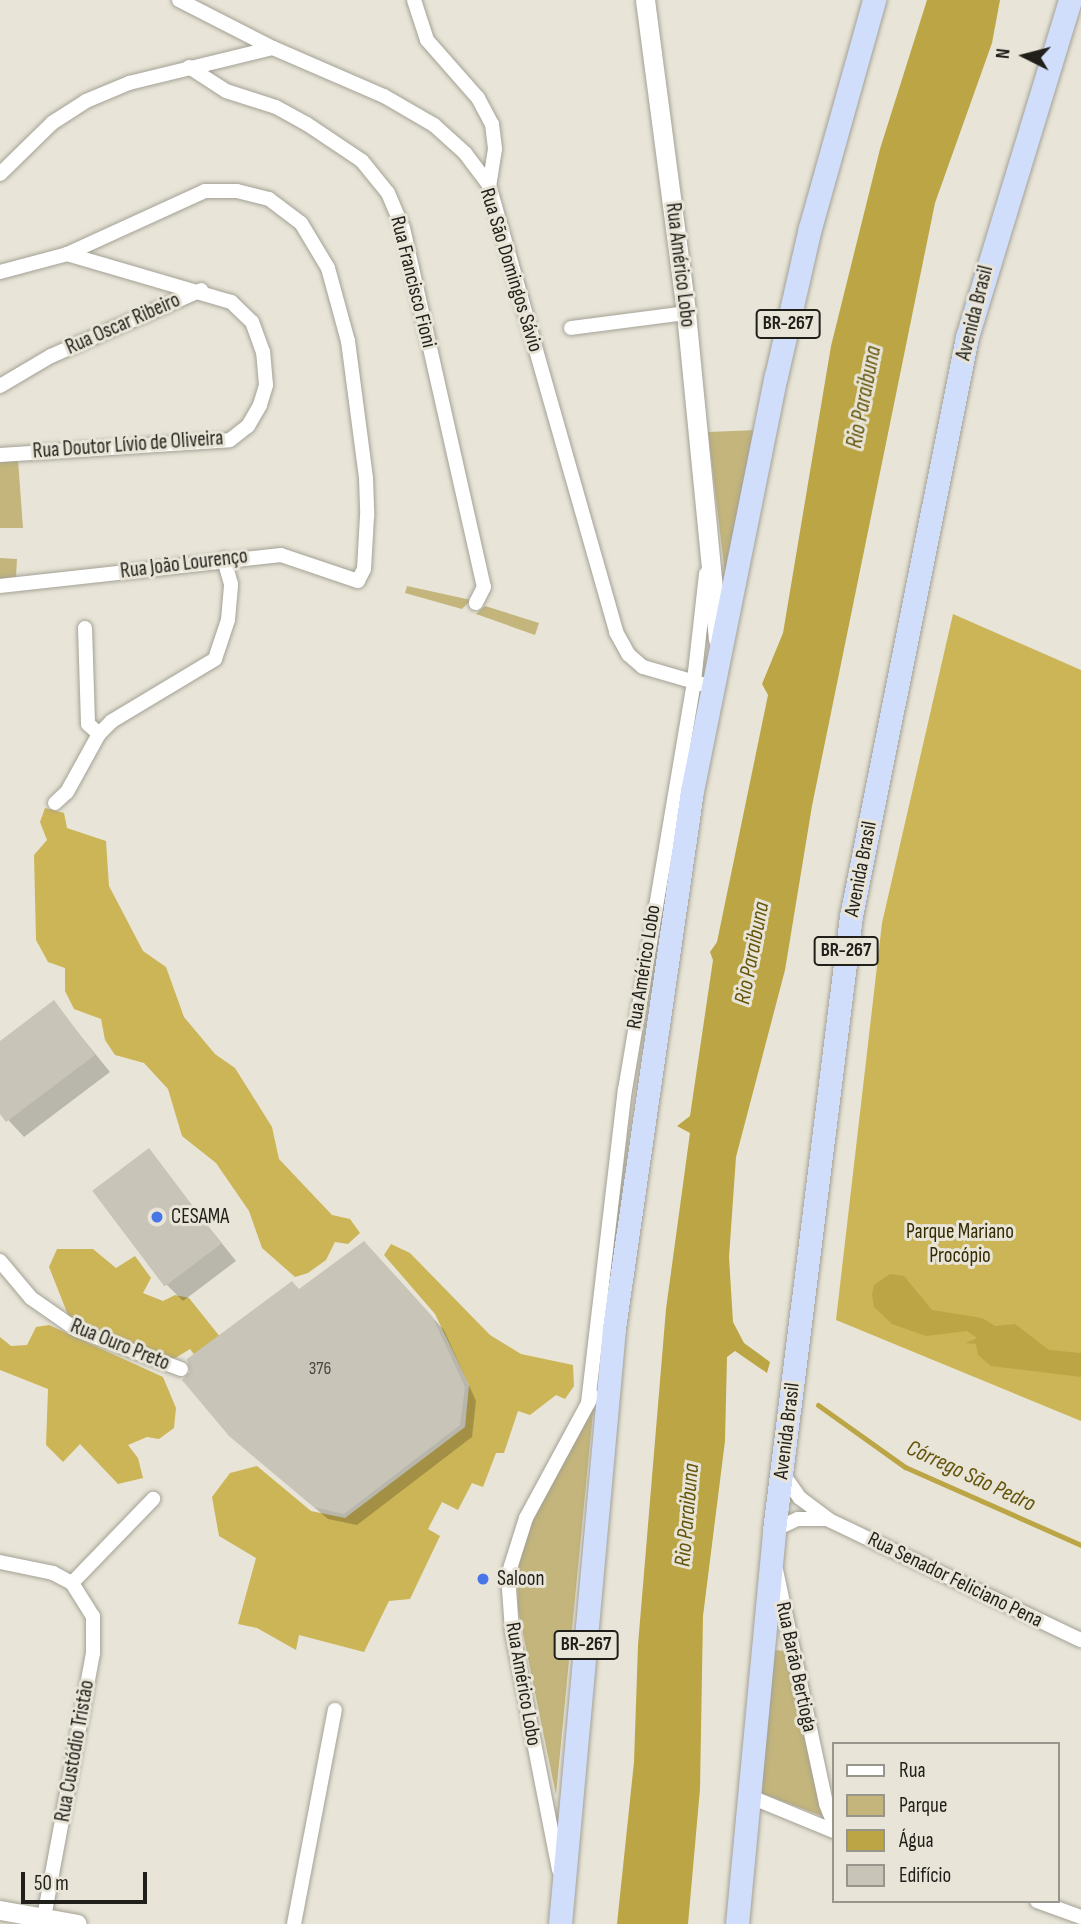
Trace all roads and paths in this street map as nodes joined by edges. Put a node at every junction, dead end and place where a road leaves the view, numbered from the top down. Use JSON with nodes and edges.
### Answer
{"nodes":[{"id":1,"x":179,"y":0,"type":"edge"},
{"id":2,"x":414,"y":0,"type":"edge"},
{"id":3,"x":645,"y":0,"type":"edge"},
{"id":4,"x":1070,"y":0,"type":"edge"},
{"id":5,"x":871,"y":5,"type":"edge"},
{"id":6,"x":273,"y":48,"type":"junction"},
{"id":7,"x":190,"y":67,"type":"junction"},
{"id":8,"x":0,"y":174,"type":"edge"},
{"id":9,"x":489,"y":185,"type":"junction"},
{"id":10,"x":67,"y":254,"type":"junction"},
{"id":11,"x":0,"y":272,"type":"edge"},
{"id":12,"x":201,"y":290,"type":"junction"},
{"id":13,"x":686,"y":313,"type":"junction"},
{"id":14,"x":571,"y":328,"type":"dead end"},
{"id":15,"x":0,"y":386,"type":"edge"},
{"id":16,"x":0,"y":454,"type":"edge"},
{"id":17,"x":710,"y":531,"type":"junction"},
{"id":18,"x":224,"y":559,"type":"junction"},
{"id":19,"x":0,"y":586,"type":"edge"},
{"id":20,"x":476,"y":603,"type":"dead end"},
{"id":21,"x":85,"y":628,"type":"dead end"},
{"id":22,"x":719,"y":651,"type":"junction"},
{"id":23,"x":703,"y":684,"type":"junction"},
{"id":24,"x":99,"y":734,"type":"junction"},
{"id":25,"x":55,"y":803,"type":"dead end"},
{"id":26,"x":0,"y":1261,"type":"edge"},
{"id":27,"x":610,"y":1365,"type":"junction"},
{"id":28,"x":181,"y":1370,"type":"dead end"},
{"id":29,"x":588,"y":1403,"type":"junction"},
{"id":30,"x":783,"y":1474,"type":"junction"},
{"id":31,"x":153,"y":1499,"type":"dead end"},
{"id":32,"x":829,"y":1520,"type":"junction"},
{"id":33,"x":773,"y":1540,"type":"junction"},
{"id":34,"x":0,"y":1562,"type":"edge"},
{"id":35,"x":72,"y":1583,"type":"junction"},
{"id":36,"x":1081,"y":1640,"type":"edge"},
{"id":37,"x":335,"y":1710,"type":"dead end"},
{"id":38,"x":751,"y":1797,"type":"junction"},
{"id":39,"x":832,"y":1820,"type":"edge"},
{"id":40,"x":832,"y":1830,"type":"edge"},
{"id":41,"x":564,"y":1896,"type":"junction"},
{"id":42,"x":1042,"y":1903,"type":"edge"},
{"id":43,"x":0,"y":1910,"type":"edge"},
{"id":44,"x":1081,"y":1917,"type":"edge"},
{"id":45,"x":44,"y":1921,"type":"edge"},
{"id":46,"x":77,"y":1924,"type":"edge"},
{"id":47,"x":294,"y":1924,"type":"edge"},
{"id":48,"x":560,"y":1924,"type":"edge"},
{"id":49,"x":737,"y":1924,"type":"edge"}],
"edges":[{"from":1,"to":6,"type":"street","name":"Rua São Domingos Sávio"},
{"from":2,"to":9,"type":"street"},
{"from":3,"to":13,"type":"main road","name":"Rua Américo Lobo"},
{"from":4,"to":30,"type":"highway","name":"Avenida Brasil","number":"BR-267"},
{"from":5,"to":22,"type":"highway","number":"BR-267"},
{"from":6,"to":7,"type":"street"},
{"from":6,"to":9,"type":"street","name":"Rua São Domingos Sávio"},
{"from":7,"to":8,"type":"street"},
{"from":7,"to":20,"type":"street","name":"Rua Francisco Fioni"},
{"from":9,"to":23,"type":"street","name":"Rua São Domingos Sávio"},
{"from":10,"to":11,"type":"street"},
{"from":10,"to":12,"type":"street","name":"Rua Oscar Ribeiro"},
{"from":10,"to":18,"type":"street","name":"Rua João Lourenço"},
{"from":12,"to":15,"type":"street","name":"Rua Oscar Ribeiro"},
{"from":12,"to":16,"type":"street","name":"Rua Doutor Lívio de Oliveira"},
{"from":13,"to":14,"type":"street"},
{"from":13,"to":17,"type":"main road","name":"Rua Américo Lobo"},
{"from":17,"to":22,"type":"main road","name":"Rua Américo Lobo"},
{"from":17,"to":23,"type":"street","name":"Rua Américo Lobo"},
{"from":18,"to":19,"type":"street","name":"Rua João Lourenço"},
{"from":18,"to":24,"type":"street"},
{"from":21,"to":24,"type":"street"},
{"from":22,"to":23,"type":"highway","number":"BR-267"},
{"from":23,"to":27,"type":"highway","number":"BR-267"},
{"from":23,"to":29,"type":"street","name":"Rua Américo Lobo"},
{"from":24,"to":25,"type":"street"},
{"from":26,"to":28,"type":"street","name":"Rua Ouro Preto"},
{"from":27,"to":29,"type":"street","name":"Rua Américo Lobo"},
{"from":27,"to":41,"type":"highway","number":"BR-267"},
{"from":29,"to":41,"type":"street","name":"Rua Américo Lobo"},
{"from":30,"to":32,"type":"street","name":"Rua Senador Feliciano Pena"},
{"from":30,"to":33,"type":"highway","name":"Avenida Brasil","number":"BR-267"},
{"from":31,"to":35,"type":"street"},
{"from":32,"to":33,"type":"street","name":"Rua Senador Feliciano Pena"},
{"from":32,"to":36,"type":"street","name":"Rua Senador Feliciano Pena"},
{"from":33,"to":38,"type":"highway","name":"Avenida Brasil","number":"BR-267"},
{"from":33,"to":39,"type":"street","name":"Rua Barão Bertioga"},
{"from":34,"to":35,"type":"street"},
{"from":35,"to":45,"type":"street","name":"Rua Custódio Tristão"},
{"from":37,"to":47,"type":"street"},
{"from":38,"to":40,"type":"street"},
{"from":38,"to":49,"type":"highway","name":"Avenida Brasil","number":"BR-267"},
{"from":41,"to":48,"type":"highway","number":"BR-267"},
{"from":42,"to":44,"type":"street"},
{"from":43,"to":45,"type":"main road"},
{"from":45,"to":46,"type":"main road"}]}
